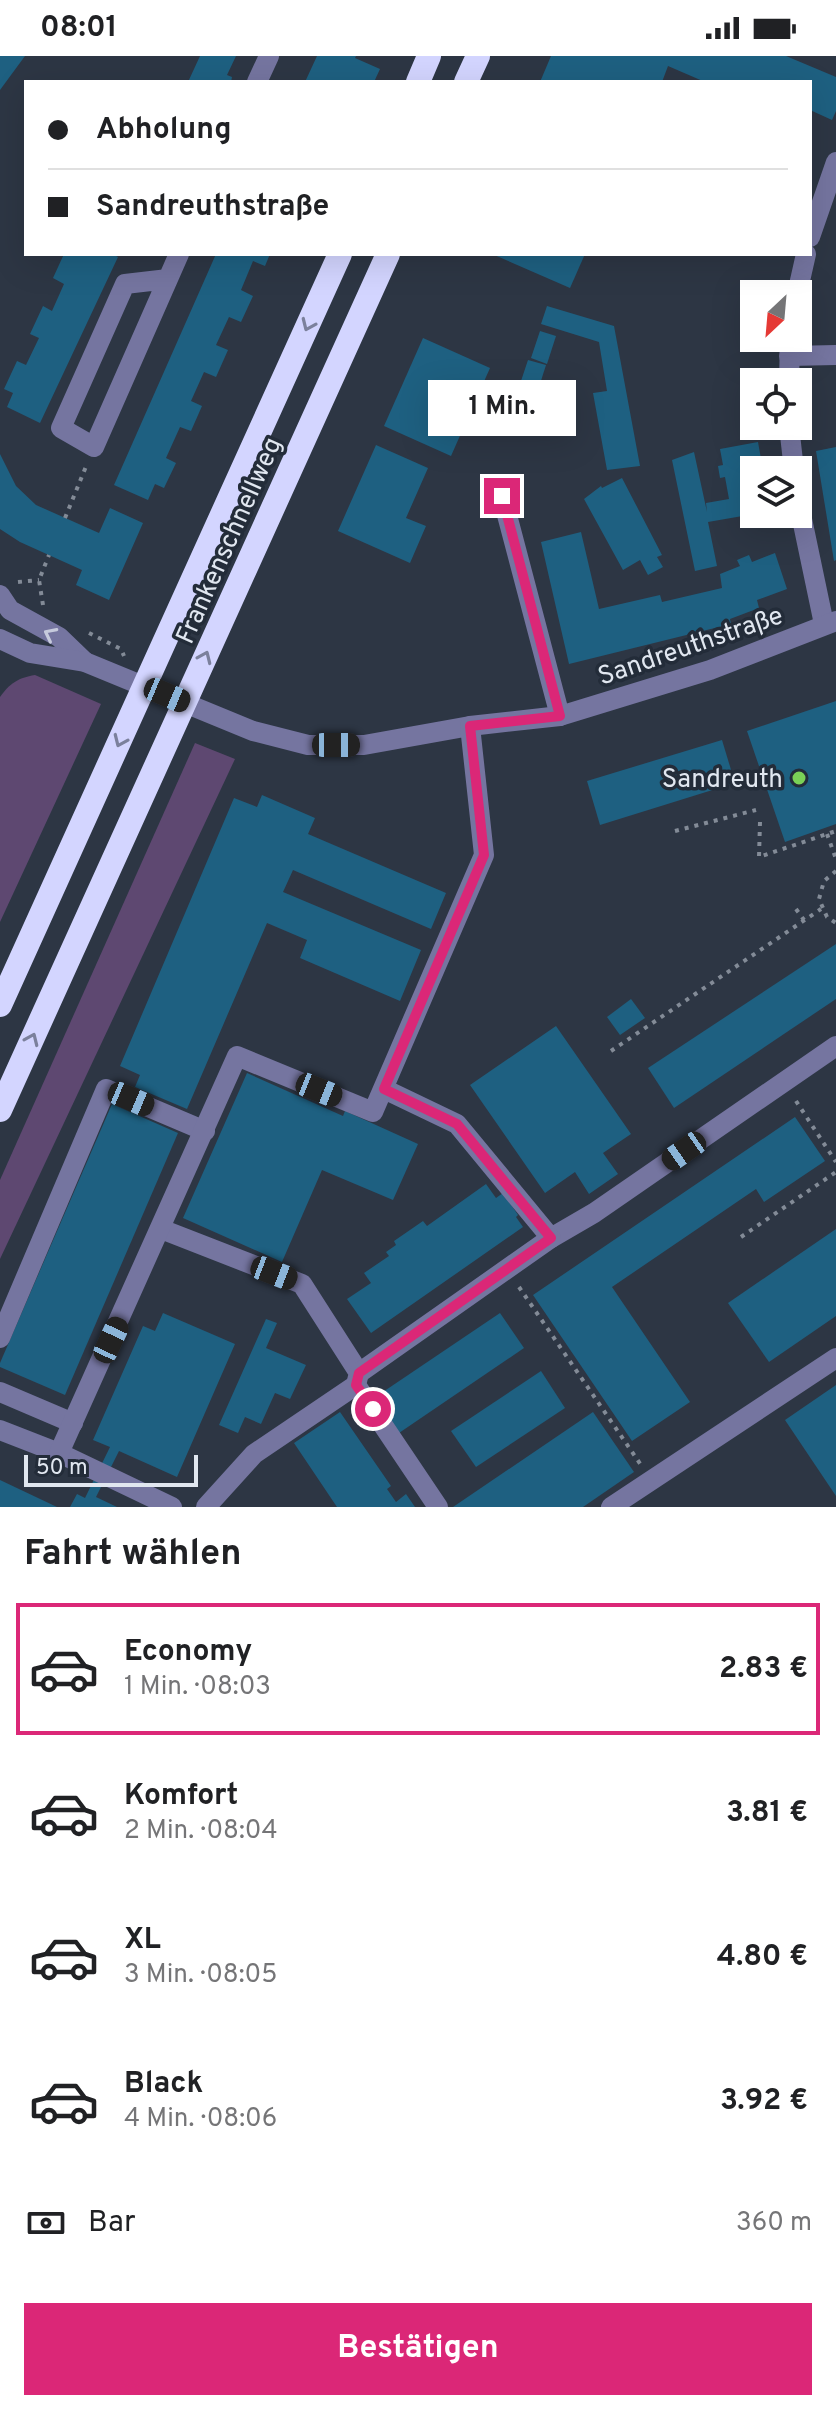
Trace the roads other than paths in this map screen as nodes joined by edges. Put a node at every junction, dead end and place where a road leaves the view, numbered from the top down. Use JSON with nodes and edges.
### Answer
{"nodes":[{"id":1,"x":269,"y":56,"type":"edge"},
{"id":2,"x":429,"y":56,"type":"edge"},
{"id":3,"x":478,"y":56,"type":"edge"},
{"id":4,"x":258,"y":80,"type":"edge"},
{"id":5,"x":419,"y":80,"type":"edge"},
{"id":6,"x":467,"y":80,"type":"edge"},
{"id":7,"x":836,"y":162,"type":"edge"},
{"id":8,"x":812,"y":231,"type":"edge"},
{"id":9,"x":178,"y":256,"type":"edge"},
{"id":10,"x":339,"y":256,"type":"edge"},
{"id":11,"x":387,"y":256,"type":"edge"},
{"id":12,"x":806,"y":256,"type":"edge"},
{"id":13,"x":168,"y":279,"type":"junction"},
{"id":14,"x":800,"y":280,"type":"edge"},
{"id":15,"x":812,"y":351,"type":"edge"},
{"id":16,"x":836,"y":355,"type":"edge"},
{"id":17,"x":502,"y":496,"type":"dead end"},
{"id":18,"x":805,"y":528,"type":"edge"},
{"id":19,"x":3,"y":607,"type":"edge"},
{"id":20,"x":830,"y":622,"type":"edge"},
{"id":21,"x":0,"y":639,"type":"edge"},
{"id":22,"x":85,"y":662,"type":"junction"},
{"id":23,"x":560,"y":716,"type":"junction"},
{"id":24,"x":470,"y":726,"type":"junction"},
{"id":25,"x":0,"y":1005,"type":"edge"},
{"id":26,"x":836,"y":1046,"type":"edge"},
{"id":27,"x":384,"y":1089,"type":"junction"},
{"id":28,"x":0,"y":1110,"type":"edge"},
{"id":29,"x":205,"y":1131,"type":"junction"},
{"id":30,"x":161,"y":1229,"type":"junction"},
{"id":31,"x":551,"y":1238,"type":"junction"},
{"id":32,"x":0,"y":1338,"type":"edge"},
{"id":33,"x":836,"y":1358,"type":"edge"},
{"id":34,"x":358,"y":1379,"type":"junction"},
{"id":35,"x":0,"y":1392,"type":"edge"},
{"id":36,"x":73,"y":1423,"type":"junction"},
{"id":37,"x":0,"y":1430,"type":"edge"},
{"id":38,"x":59,"y":1453,"type":"junction"},
{"id":39,"x":172,"y":1507,"type":"edge"},
{"id":40,"x":206,"y":1507,"type":"edge"},
{"id":41,"x":438,"y":1507,"type":"edge"},
{"id":42,"x":611,"y":1507,"type":"edge"}],
"edges":[{"from":1,"to":4,"type":"street"},
{"from":2,"to":5,"type":"highway"},
{"from":3,"to":6,"type":"highway"},
{"from":7,"to":8,"type":"street"},
{"from":9,"to":13,"type":"street"},
{"from":10,"to":25,"type":"highway","name":"Frankenschnellweg","one_way":true},
{"from":28,"to":11,"type":"highway","name":"Frankenschnellweg","one_way":true},
{"from":12,"to":14,"type":"street"},
{"from":13,"to":13,"type":"street"},
{"from":15,"to":16,"type":"street"},
{"from":17,"to":23,"type":"street"},
{"from":18,"to":20,"type":"street"},
{"from":22,"to":19,"type":"street","name":"Sandreuthstraße","one_way":true},
{"from":20,"to":23,"type":"street","name":"Sandreuthstraße"},
{"from":21,"to":22,"type":"street","name":"Sandreuthstraße"},
{"from":22,"to":24,"type":"street","name":"Sandreuthstraße"},
{"from":23,"to":24,"type":"street","name":"Sandreuthstraße"},
{"from":24,"to":27,"type":"street"},
{"from":26,"to":31,"type":"street"},
{"from":27,"to":29,"type":"street"},
{"from":27,"to":31,"type":"street"},
{"from":29,"to":30,"type":"street"},
{"from":29,"to":32,"type":"street"},
{"from":30,"to":34,"type":"street"},
{"from":30,"to":36,"type":"street"},
{"from":31,"to":34,"type":"street"},
{"from":33,"to":42,"type":"street"},
{"from":34,"to":40,"type":"street"},
{"from":34,"to":41,"type":"street"},
{"from":35,"to":36,"type":"street"},
{"from":36,"to":38,"type":"street"},
{"from":37,"to":38,"type":"street"},
{"from":38,"to":39,"type":"street"}]}
